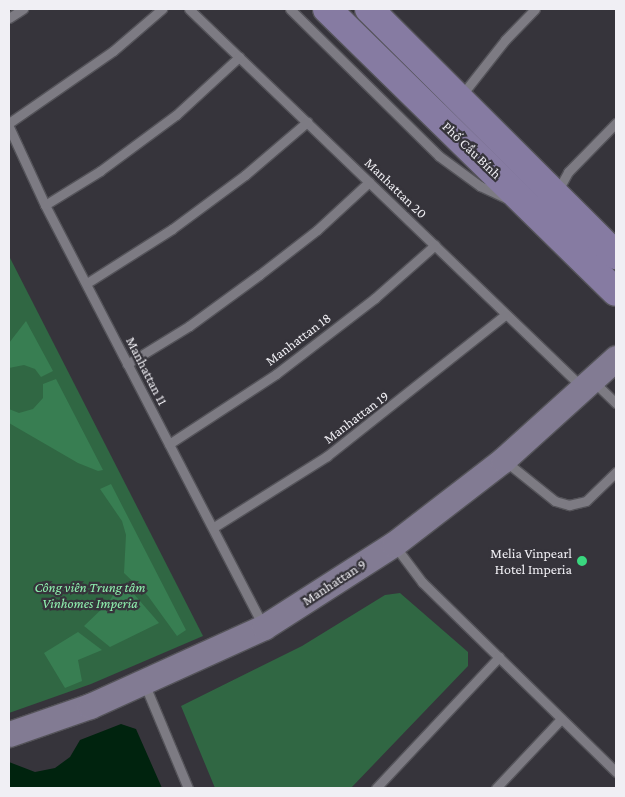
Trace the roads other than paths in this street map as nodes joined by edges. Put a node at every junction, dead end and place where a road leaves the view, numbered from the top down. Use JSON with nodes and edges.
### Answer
{"nodes":[{"id":1,"x":23,"y":9,"type":"edge"},
{"id":2,"x":162,"y":9,"type":"edge"},
{"id":3,"x":189,"y":9,"type":"edge"},
{"id":4,"x":290,"y":9,"type":"edge"},
{"id":5,"x":369,"y":9,"type":"edge"},
{"id":6,"x":535,"y":9,"type":"edge"},
{"id":7,"x":331,"y":11,"type":"edge"},
{"id":8,"x":9,"y":18,"type":"edge"},
{"id":9,"x":239,"y":57,"type":"junction"},
{"id":10,"x":459,"y":98,"type":"junction"},
{"id":11,"x":307,"y":122,"type":"junction"},
{"id":12,"x":616,"y":123,"type":"edge"},
{"id":13,"x":9,"y":125,"type":"edge"},
{"id":14,"x":369,"y":182,"type":"junction"},
{"id":15,"x":546,"y":203,"type":"junction"},
{"id":16,"x":46,"y":206,"type":"junction"},
{"id":17,"x":435,"y":245,"type":"junction"},
{"id":18,"x":616,"y":255,"type":"edge"},
{"id":19,"x":87,"y":283,"type":"junction"},
{"id":20,"x":616,"y":292,"type":"edge"},
{"id":21,"x":505,"y":315,"type":"junction"},
{"id":22,"x":616,"y":358,"type":"edge"},
{"id":23,"x":127,"y":364,"type":"junction"},
{"id":24,"x":587,"y":384,"type":"junction"},
{"id":25,"x":616,"y":403,"type":"edge"},
{"id":26,"x":169,"y":444,"type":"junction"},
{"id":27,"x":503,"y":460,"type":"junction"},
{"id":28,"x":616,"y":472,"type":"edge"},
{"id":29,"x":214,"y":527,"type":"junction"},
{"id":30,"x":394,"y":544,"type":"junction"},
{"id":31,"x":264,"y":627,"type":"junction"},
{"id":32,"x":499,"y":657,"type":"junction"},
{"id":33,"x":144,"y":683,"type":"junction"},
{"id":34,"x":561,"y":719,"type":"junction"},
{"id":35,"x":9,"y":734,"type":"edge"},
{"id":36,"x":616,"y":772,"type":"edge"},
{"id":37,"x":188,"y":788,"type":"edge"},
{"id":38,"x":376,"y":788,"type":"edge"},
{"id":39,"x":496,"y":788,"type":"edge"}],
"edges":[{"from":1,"to":8,"type":"lane"},
{"from":2,"to":13,"type":"lane"},
{"from":3,"to":9,"type":"lane","name":"Manhattan 20"},
{"from":4,"to":15,"type":"lane"},
{"from":5,"to":10,"type":"main road","name":"Phố Cầu Bính"},
{"from":6,"to":10,"type":"lane"},
{"from":7,"to":15,"type":"main road","name":"Phố Cầu Bính"},
{"from":9,"to":11,"type":"lane","name":"Manhattan 20"},
{"from":9,"to":16,"type":"lane"},
{"from":10,"to":15,"type":"main road","name":"Phố Cầu Bính"},
{"from":11,"to":14,"type":"lane","name":"Manhattan 20"},
{"from":11,"to":19,"type":"lane"},
{"from":12,"to":15,"type":"lane"},
{"from":13,"to":16,"type":"lane","name":"Manhattan 11"},
{"from":14,"to":17,"type":"lane","name":"Manhattan 20"},
{"from":14,"to":23,"type":"lane"},
{"from":15,"to":18,"type":"main road","name":"Phố Cầu Bính"},
{"from":15,"to":20,"type":"main road","name":"Phố Cầu Bính"},
{"from":16,"to":19,"type":"lane","name":"Manhattan 11"},
{"from":17,"to":21,"type":"lane","name":"Manhattan 20"},
{"from":17,"to":26,"type":"lane","name":"Manhattan 18"},
{"from":19,"to":23,"type":"lane","name":"Manhattan 11"},
{"from":21,"to":24,"type":"lane","name":"Manhattan 20"},
{"from":21,"to":29,"type":"lane","name":"Manhattan 19"},
{"from":22,"to":24,"type":"main road","name":"Manhattan 9"},
{"from":23,"to":26,"type":"lane","name":"Manhattan 11"},
{"from":24,"to":25,"type":"lane","name":"Manhattan 20"},
{"from":24,"to":27,"type":"main road","name":"Manhattan 9"},
{"from":26,"to":29,"type":"lane","name":"Manhattan 11"},
{"from":27,"to":28,"type":"lane"},
{"from":27,"to":30,"type":"main road","name":"Manhattan 9"},
{"from":29,"to":31,"type":"lane","name":"Manhattan 11"},
{"from":30,"to":31,"type":"main road","name":"Manhattan 9"},
{"from":30,"to":32,"type":"lane"},
{"from":31,"to":33,"type":"main road","name":"Manhattan 9"},
{"from":32,"to":34,"type":"lane"},
{"from":32,"to":38,"type":"lane"},
{"from":33,"to":35,"type":"main road","name":"Manhattan 9"},
{"from":33,"to":37,"type":"lane"},
{"from":34,"to":36,"type":"lane"},
{"from":34,"to":39,"type":"lane"}]}
